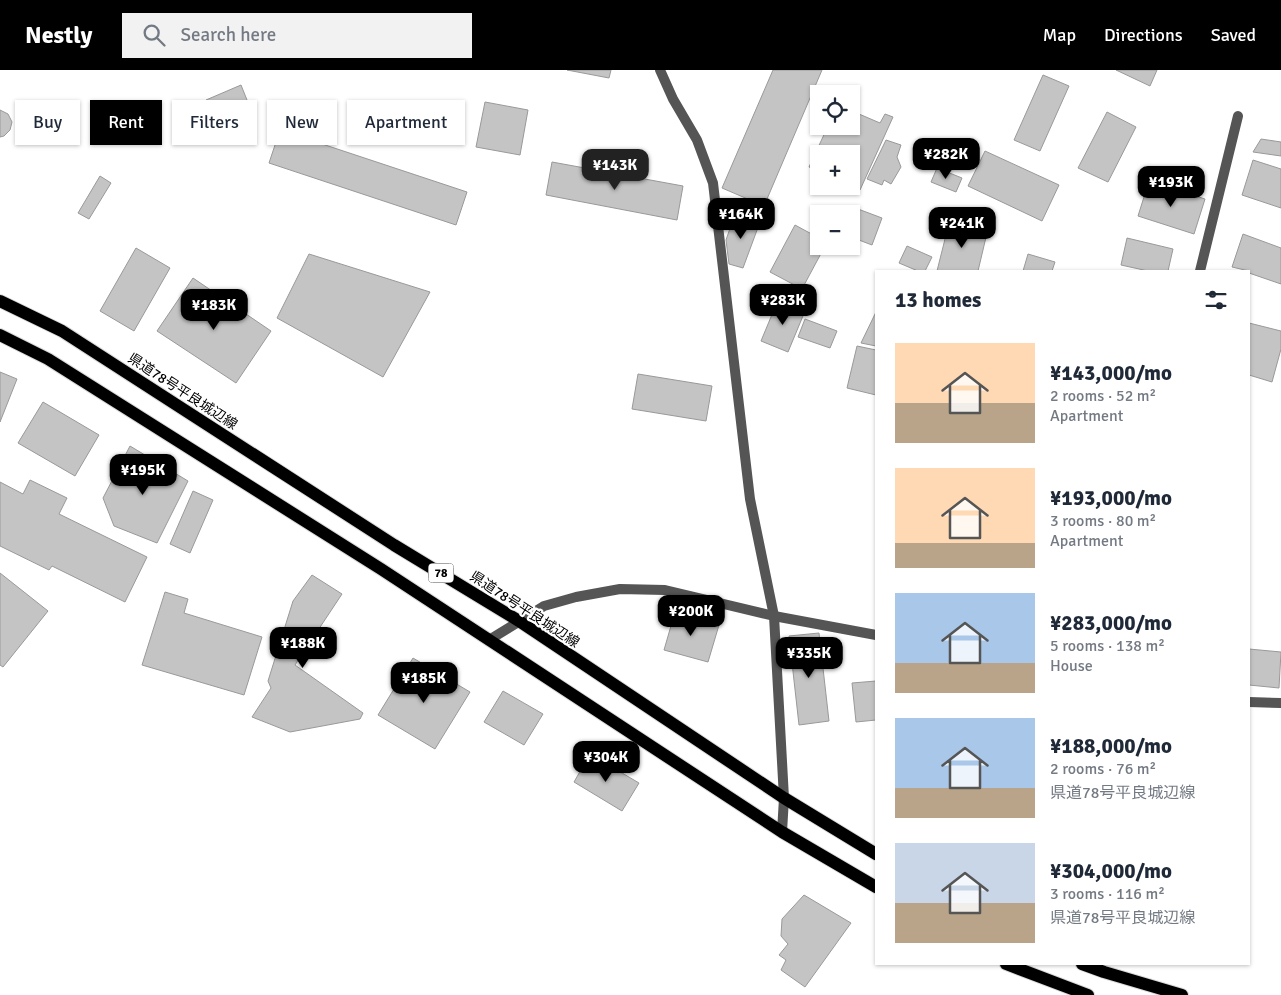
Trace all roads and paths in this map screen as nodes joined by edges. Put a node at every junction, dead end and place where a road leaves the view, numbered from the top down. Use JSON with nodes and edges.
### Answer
{"nodes":[{"id":1,"x":660,"y":70,"type":"edge"},
{"id":2,"x":1238,"y":116,"type":"dead end"},
{"id":3,"x":1200,"y":270,"type":"edge"},
{"id":4,"x":0,"y":301,"type":"edge"},
{"id":5,"x":0,"y":335,"type":"edge"},
{"id":6,"x":774,"y":616,"type":"junction"},
{"id":7,"x":519,"y":621,"type":"junction"},
{"id":8,"x":875,"y":634,"type":"edge"},
{"id":9,"x":489,"y":640,"type":"junction"},
{"id":10,"x":1250,"y":702,"type":"edge"},
{"id":11,"x":1281,"y":703,"type":"edge"},
{"id":12,"x":784,"y":798,"type":"junction"},
{"id":13,"x":782,"y":832,"type":"junction"},
{"id":14,"x":875,"y":853,"type":"edge"},
{"id":15,"x":875,"y":886,"type":"edge"},
{"id":16,"x":1009,"y":965,"type":"edge"},
{"id":17,"x":1085,"y":965,"type":"edge"},
{"id":18,"x":1088,"y":995,"type":"edge"},
{"id":19,"x":1182,"y":995,"type":"edge"}],
"edges":[{"from":1,"to":6,"type":"street"},
{"from":2,"to":3,"type":"street"},
{"from":4,"to":7,"type":"main road","name":"県道78号平良城辺線","number":"78"},
{"from":5,"to":9,"type":"main road","number":"78"},
{"from":6,"to":7,"type":"street"},
{"from":6,"to":8,"type":"street"},
{"from":6,"to":12,"type":"street"},
{"from":7,"to":9,"type":"street"},
{"from":7,"to":12,"type":"main road","name":"県道78号平良城辺線","number":"78"},
{"from":9,"to":13,"type":"main road","number":"78"},
{"from":10,"to":11,"type":"street"},
{"from":12,"to":13,"type":"street"},
{"from":12,"to":14,"type":"main road","name":"県道78号平良城辺線","number":"78"},
{"from":13,"to":15,"type":"main road","number":"78"},
{"from":16,"to":18,"type":"main road"},
{"from":17,"to":19,"type":"main road"}]}
